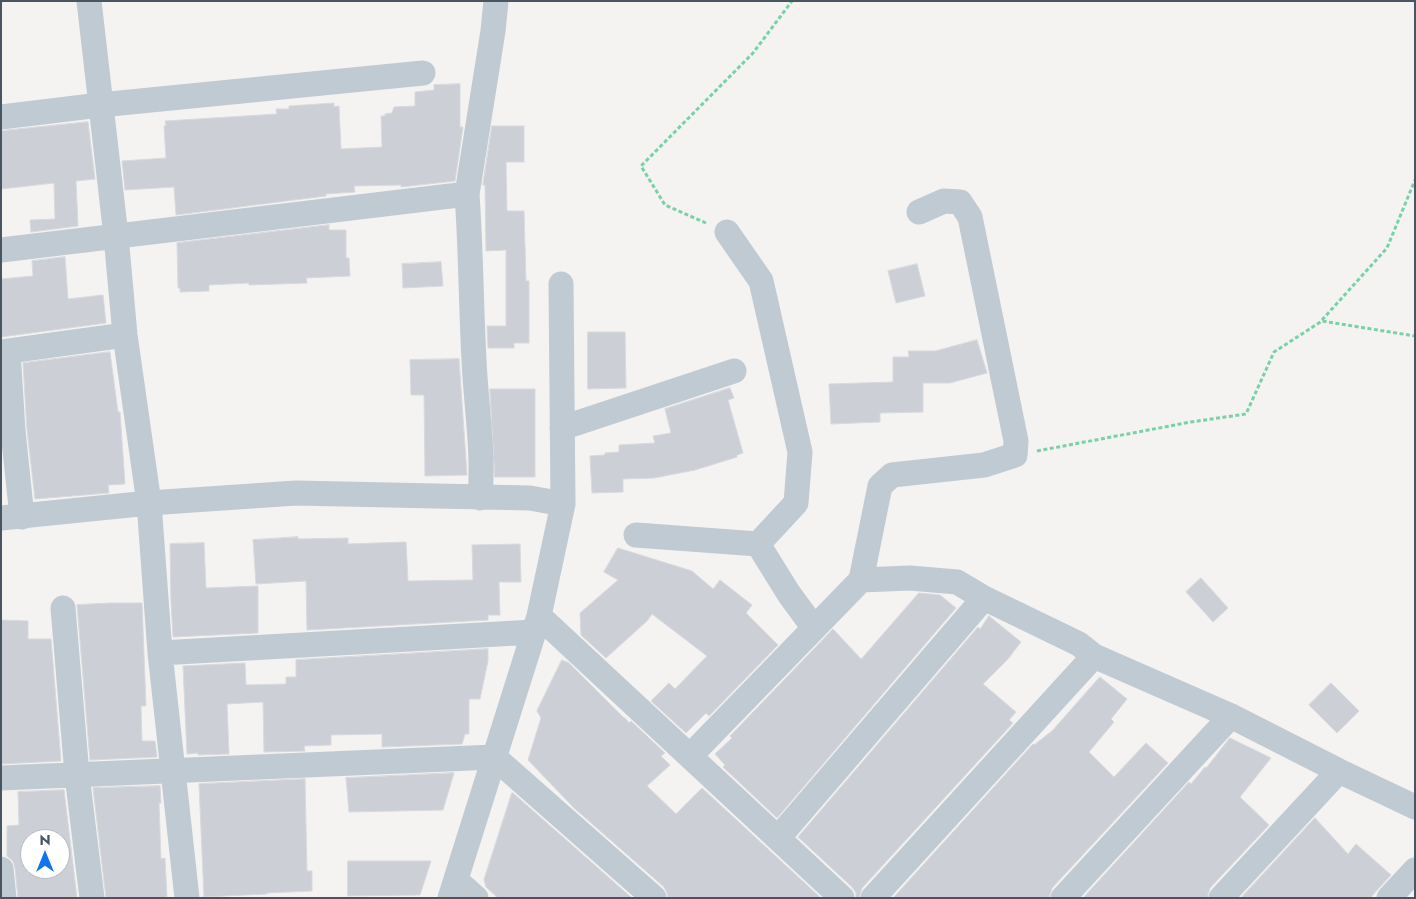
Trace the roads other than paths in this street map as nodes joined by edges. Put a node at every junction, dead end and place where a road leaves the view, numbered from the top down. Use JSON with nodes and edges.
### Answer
{"nodes":[{"id":1,"x":89,"y":1,"type":"edge"},
{"id":2,"x":496,"y":1,"type":"edge"},
{"id":3,"x":423,"y":73,"type":"dead end"},
{"id":4,"x":100,"y":105,"type":"junction"},
{"id":5,"x":1,"y":118,"type":"edge"},
{"id":6,"x":467,"y":194,"type":"junction"},
{"id":7,"x":919,"y":212,"type":"dead end"},
{"id":8,"x":727,"y":232,"type":"road end"},
{"id":9,"x":116,"y":236,"type":"junction"},
{"id":10,"x":1,"y":250,"type":"edge"},
{"id":11,"x":561,"y":284,"type":"dead end"},
{"id":12,"x":125,"y":335,"type":"junction"},
{"id":13,"x":5,"y":351,"type":"edge"},
{"id":14,"x":734,"y":372,"type":"dead end"},
{"id":15,"x":562,"y":428,"type":"junction"},
{"id":16,"x":480,"y":498,"type":"junction"},
{"id":17,"x":149,"y":503,"type":"junction"},
{"id":18,"x":563,"y":504,"type":"junction"},
{"id":19,"x":11,"y":517,"type":"edge"},
{"id":20,"x":636,"y":535,"type":"dead end"},
{"id":21,"x":758,"y":544,"type":"junction"},
{"id":22,"x":861,"y":580,"type":"junction"},
{"id":23,"x":984,"y":598,"type":"junction"},
{"id":24,"x":63,"y":608,"type":"dead end"},
{"id":25,"x":536,"y":624,"type":"junction"},
{"id":26,"x":814,"y":628,"type":"junction"},
{"id":27,"x":160,"y":653,"type":"junction"},
{"id":28,"x":1094,"y":656,"type":"junction"},
{"id":29,"x":1231,"y":716,"type":"junction"},
{"id":30,"x":690,"y":756,"type":"junction"},
{"id":31,"x":494,"y":757,"type":"junction"},
{"id":32,"x":173,"y":771,"type":"junction"},
{"id":33,"x":1339,"y":771,"type":"junction"},
{"id":34,"x":77,"y":775,"type":"junction"},
{"id":35,"x":1,"y":778,"type":"edge"},
{"id":36,"x":1415,"y":807,"type":"edge"},
{"id":37,"x":778,"y":838,"type":"junction"},
{"id":38,"x":1,"y":869,"type":"edge"},
{"id":39,"x":1415,"y":870,"type":"edge"},
{"id":40,"x":453,"y":889,"type":"edge"},
{"id":41,"x":4,"y":898,"type":"edge"},
{"id":42,"x":92,"y":898,"type":"edge"},
{"id":43,"x":188,"y":898,"type":"edge"},
{"id":44,"x":476,"y":898,"type":"edge"},
{"id":45,"x":654,"y":898,"type":"edge"},
{"id":46,"x":842,"y":898,"type":"edge"},
{"id":47,"x":873,"y":898,"type":"edge"},
{"id":48,"x":1063,"y":898,"type":"edge"},
{"id":49,"x":1221,"y":898,"type":"edge"},
{"id":50,"x":1389,"y":898,"type":"edge"}],
"edges":[{"from":1,"to":4,"type":"street"},
{"from":2,"to":6,"type":"street"},
{"from":3,"to":4,"type":"street"},
{"from":4,"to":5,"type":"street"},
{"from":4,"to":9,"type":"street"},
{"from":6,"to":9,"type":"street"},
{"from":6,"to":16,"type":"street"},
{"from":7,"to":22,"type":"street"},
{"from":8,"to":21,"type":"street"},
{"from":9,"to":10,"type":"street"},
{"from":9,"to":12,"type":"street"},
{"from":11,"to":15,"type":"street"},
{"from":12,"to":13,"type":"street"},
{"from":12,"to":17,"type":"street"},
{"from":13,"to":19,"type":"street"},
{"from":14,"to":15,"type":"street"},
{"from":15,"to":18,"type":"street"},
{"from":16,"to":17,"type":"street"},
{"from":16,"to":18,"type":"street"},
{"from":17,"to":19,"type":"street"},
{"from":17,"to":27,"type":"street"},
{"from":18,"to":25,"type":"street"},
{"from":20,"to":21,"type":"street"},
{"from":21,"to":26,"type":"street"},
{"from":22,"to":23,"type":"street"},
{"from":22,"to":26,"type":"street"},
{"from":23,"to":28,"type":"street"},
{"from":23,"to":37,"type":"street"},
{"from":24,"to":34,"type":"street"},
{"from":25,"to":27,"type":"street"},
{"from":25,"to":30,"type":"street"},
{"from":25,"to":31,"type":"street"},
{"from":26,"to":30,"type":"street"},
{"from":27,"to":32,"type":"street"},
{"from":28,"to":29,"type":"street"},
{"from":28,"to":47,"type":"street"},
{"from":29,"to":33,"type":"street"},
{"from":29,"to":48,"type":"street"},
{"from":30,"to":37,"type":"street"},
{"from":31,"to":32,"type":"street"},
{"from":31,"to":40,"type":"street"},
{"from":31,"to":45,"type":"street"},
{"from":32,"to":34,"type":"street"},
{"from":32,"to":43,"type":"street"},
{"from":33,"to":36,"type":"street"},
{"from":33,"to":49,"type":"street"},
{"from":34,"to":35,"type":"street"},
{"from":34,"to":42,"type":"street"},
{"from":37,"to":46,"type":"street"},
{"from":38,"to":41,"type":"street"},
{"from":39,"to":50,"type":"street"},
{"from":40,"to":44,"type":"street"}]}
